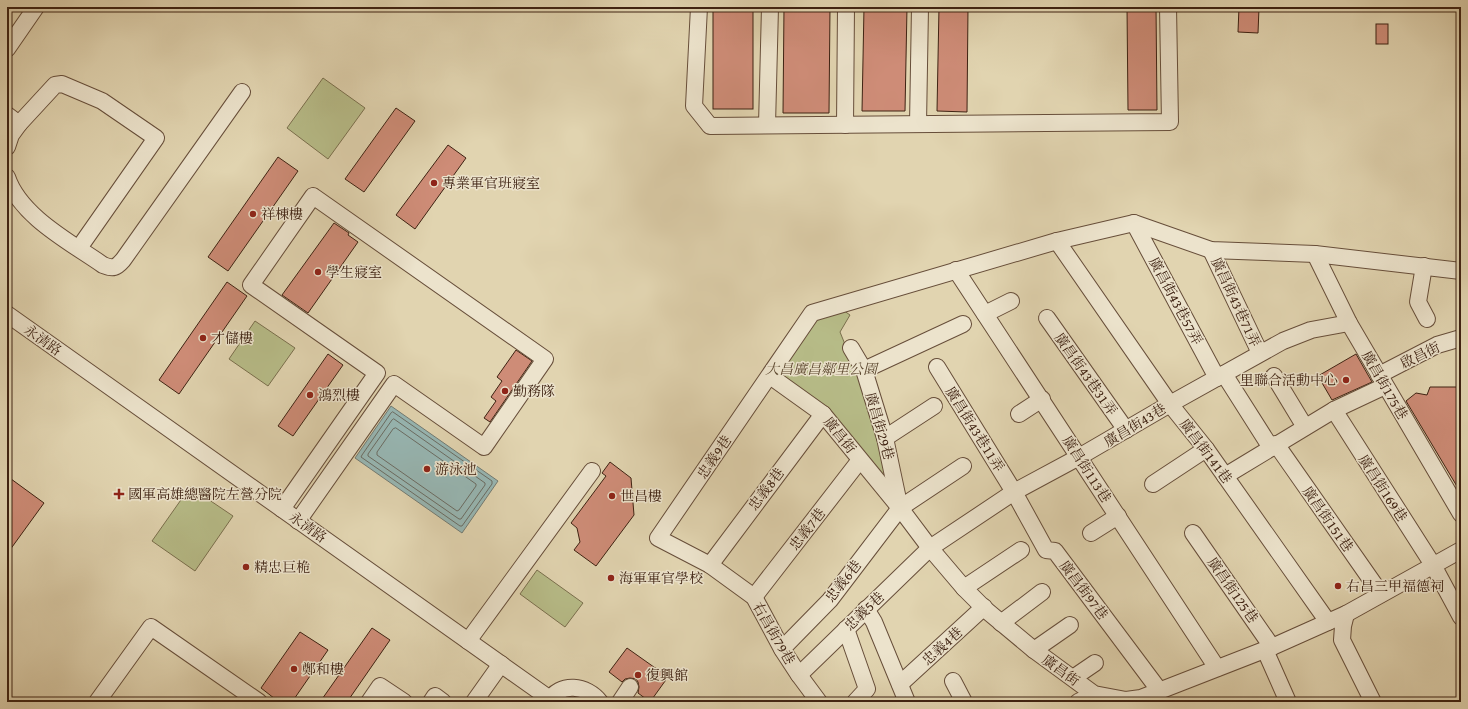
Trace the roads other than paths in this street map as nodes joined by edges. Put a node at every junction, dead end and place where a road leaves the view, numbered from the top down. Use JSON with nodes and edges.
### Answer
{"nodes":[{"id":1,"x":36,"y":7,"type":"edge"},
{"id":2,"x":699,"y":7,"type":"edge"},
{"id":3,"x":770,"y":7,"type":"edge"},
{"id":4,"x":846,"y":7,"type":"edge"},
{"id":5,"x":920,"y":7,"type":"edge"},
{"id":6,"x":1168,"y":7,"type":"edge"},
{"id":7,"x":7,"y":49,"type":"edge"},
{"id":8,"x":242,"y":92,"type":"dead end"},
{"id":9,"x":13,"y":120,"type":"edge"},
{"id":10,"x":845,"y":124,"type":"junction"},
{"id":11,"x":918,"y":124,"type":"junction"},
{"id":12,"x":768,"y":125,"type":"junction"},
{"id":13,"x":7,"y":147,"type":"edge"},
{"id":14,"x":7,"y":177,"type":"edge"},
{"id":15,"x":1134,"y":223,"type":"junction"},
{"id":16,"x":1057,"y":241,"type":"junction"},
{"id":17,"x":79,"y":248,"type":"junction"},
{"id":18,"x":1211,"y":250,"type":"junction"},
{"id":19,"x":1315,"y":254,"type":"junction"},
{"id":20,"x":1424,"y":266,"type":"junction"},
{"id":21,"x":956,"y":270,"type":"junction"},
{"id":22,"x":1461,"y":271,"type":"edge"},
{"id":23,"x":1011,"y":301,"type":"dead end"},
{"id":24,"x":7,"y":314,"type":"edge"},
{"id":25,"x":984,"y":314,"type":"junction"},
{"id":26,"x":1047,"y":318,"type":"dead end"},
{"id":27,"x":1427,"y":319,"type":"dead end"},
{"id":28,"x":1349,"y":323,"type":"junction"},
{"id":29,"x":963,"y":324,"type":"dead end"},
{"id":30,"x":1461,"y":338,"type":"edge"},
{"id":31,"x":851,"y":348,"type":"dead end"},
{"id":32,"x":1260,"y":353,"type":"junction"},
{"id":33,"x":937,"y":367,"type":"dead end"},
{"id":34,"x":864,"y":370,"type":"junction"},
{"id":35,"x":770,"y":376,"type":"junction"},
{"id":36,"x":1220,"y":376,"type":"junction"},
{"id":37,"x":1274,"y":376,"type":"dead end"},
{"id":38,"x":1382,"y":380,"type":"junction"},
{"id":39,"x":1042,"y":399,"type":"junction"},
{"id":40,"x":1170,"y":404,"type":"junction"},
{"id":41,"x":934,"y":406,"type":"dead end"},
{"id":42,"x":1334,"y":410,"type":"junction"},
{"id":43,"x":823,"y":414,"type":"junction"},
{"id":44,"x":1019,"y":414,"type":"dead end"},
{"id":45,"x":1305,"y":427,"type":"junction"},
{"id":46,"x":1126,"y":430,"type":"junction"},
{"id":47,"x":885,"y":438,"type":"junction"},
{"id":48,"x":1273,"y":446,"type":"junction"},
{"id":49,"x":1206,"y":449,"type":"junction"},
{"id":50,"x":1079,"y":457,"type":"junction"},
{"id":51,"x":860,"y":460,"type":"junction"},
{"id":52,"x":963,"y":466,"type":"dead end"},
{"id":53,"x":592,"y":471,"type":"dead end"},
{"id":54,"x":1225,"y":476,"type":"junction"},
{"id":55,"x":1153,"y":484,"type":"dead end"},
{"id":56,"x":1014,"y":492,"type":"junction"},
{"id":57,"x":900,"y":508,"type":"junction"},
{"id":58,"x":282,"y":509,"type":"junction"},
{"id":59,"x":1461,"y":514,"type":"edge"},
{"id":60,"x":1118,"y":516,"type":"junction"},
{"id":61,"x":298,"y":521,"type":"junction"},
{"id":62,"x":1090,"y":533,"type":"dead end"},
{"id":63,"x":1193,"y":533,"type":"dead end"},
{"id":64,"x":658,"y":538,"type":"joint"},
{"id":65,"x":930,"y":548,"type":"junction"},
{"id":66,"x":1021,"y":550,"type":"dead end"},
{"id":67,"x":1461,"y":550,"type":"edge"},
{"id":68,"x":710,"y":565,"type":"junction"},
{"id":69,"x":1433,"y":566,"type":"junction"},
{"id":70,"x":964,"y":588,"type":"junction"},
{"id":71,"x":1042,"y":592,"type":"dead end"},
{"id":72,"x":1381,"y":594,"type":"junction"},
{"id":73,"x":754,"y":597,"type":"junction"},
{"id":74,"x":984,"y":607,"type":"junction"},
{"id":75,"x":866,"y":609,"type":"junction"},
{"id":76,"x":1346,"y":614,"type":"junction"},
{"id":77,"x":1461,"y":617,"type":"edge"},
{"id":78,"x":1328,"y":622,"type":"junction"},
{"id":79,"x":1001,"y":623,"type":"junction"},
{"id":80,"x":1070,"y":625,"type":"dead end"},
{"id":81,"x":846,"y":629,"type":"junction"},
{"id":82,"x":468,"y":641,"type":"junction"},
{"id":83,"x":782,"y":649,"type":"junction"},
{"id":84,"x":1269,"y":649,"type":"junction"},
{"id":85,"x":1034,"y":650,"type":"junction"},
{"id":86,"x":501,"y":664,"type":"junction"},
{"id":87,"x":1095,"y":664,"type":"dead end"},
{"id":88,"x":1217,"y":668,"type":"junction"},
{"id":89,"x":799,"y":675,"type":"junction"},
{"id":90,"x":1073,"y":678,"type":"junction"},
{"id":91,"x":953,"y":681,"type":"dead end"},
{"id":92,"x":900,"y":684,"type":"junction"},
{"id":93,"x":630,"y":687,"type":"dead end"},
{"id":94,"x":1159,"y":690,"type":"junction"},
{"id":95,"x":1094,"y":694,"type":"junction"},
{"id":96,"x":1111,"y":700,"type":"edge"},
{"id":97,"x":1142,"y":700,"type":"edge"},
{"id":98,"x":549,"y":701,"type":"edge"},
{"id":99,"x":97,"y":702,"type":"edge"},
{"id":100,"x":259,"y":702,"type":"edge"},
{"id":101,"x":369,"y":702,"type":"edge"},
{"id":102,"x":404,"y":702,"type":"edge"},
{"id":103,"x":431,"y":702,"type":"edge"},
{"id":104,"x":443,"y":702,"type":"edge"},
{"id":105,"x":474,"y":702,"type":"edge"},
{"id":106,"x":600,"y":702,"type":"edge"},
{"id":107,"x":620,"y":702,"type":"edge"},
{"id":108,"x":819,"y":702,"type":"edge"},
{"id":109,"x":855,"y":702,"type":"edge"},
{"id":110,"x":907,"y":702,"type":"edge"},
{"id":111,"x":964,"y":702,"type":"edge"},
{"id":112,"x":1078,"y":702,"type":"edge"},
{"id":113,"x":1288,"y":702,"type":"edge"},
{"id":114,"x":1374,"y":702,"type":"edge"}],
"edges":[{"from":1,"to":7,"type":"street"},
{"from":2,"to":12,"type":"street"},
{"from":3,"to":12,"type":"street"},
{"from":4,"to":10,"type":"street"},
{"from":5,"to":11,"type":"street"},
{"from":6,"to":11,"type":"street"},
{"from":8,"to":17,"type":"street"},
{"from":9,"to":13,"type":"street"},
{"from":9,"to":17,"type":"street"},
{"from":10,"to":11,"type":"street"},
{"from":10,"to":12,"type":"street"},
{"from":14,"to":17,"type":"street"},
{"from":15,"to":16,"type":"street","name":"忠義9巷"},
{"from":15,"to":18,"type":"street"},
{"from":15,"to":36,"type":"street","name":"廣昌街43巷57弄"},
{"from":16,"to":21,"type":"street","name":"忠義9巷"},
{"from":16,"to":40,"type":"street","name":"廣昌街141巷"},
{"from":18,"to":19,"type":"street"},
{"from":18,"to":32,"type":"street","name":"廣昌街43巷71弄"},
{"from":19,"to":20,"type":"street"},
{"from":19,"to":28,"type":"street","name":"廣昌街175巷"},
{"from":20,"to":22,"type":"street"},
{"from":20,"to":27,"type":"street"},
{"from":21,"to":25,"type":"street","name":"廣昌街113巷"},
{"from":21,"to":35,"type":"street","name":"忠義9巷"},
{"from":23,"to":25,"type":"street"},
{"from":24,"to":58,"type":"street","name":"永清路"},
{"from":25,"to":39,"type":"street","name":"廣昌街113巷"},
{"from":26,"to":46,"type":"street","name":"廣昌街43巷31弄"},
{"from":28,"to":32,"type":"street","name":"廣昌街43巷"},
{"from":28,"to":38,"type":"street","name":"廣昌街175巷"},
{"from":29,"to":34,"type":"street"},
{"from":30,"to":38,"type":"street","name":"啟昌街"},
{"from":31,"to":34,"type":"street","name":"廣昌街29巷"},
{"from":32,"to":36,"type":"street","name":"廣昌街43巷"},
{"from":33,"to":56,"type":"street","name":"廣昌街43巷11弄"},
{"from":34,"to":47,"type":"street","name":"廣昌街29巷"},
{"from":35,"to":43,"type":"street","name":"廣昌街"},
{"from":35,"to":64,"type":"street","name":"忠義9巷"},
{"from":36,"to":40,"type":"street","name":"廣昌街43巷"},
{"from":36,"to":48,"type":"street","name":"廣昌街43巷57弄"},
{"from":37,"to":45,"type":"street"},
{"from":38,"to":42,"type":"street"},
{"from":38,"to":59,"type":"street","name":"廣昌街175巷"},
{"from":39,"to":44,"type":"street"},
{"from":39,"to":50,"type":"street","name":"廣昌街113巷"},
{"from":40,"to":46,"type":"street","name":"廣昌街43巷"},
{"from":40,"to":49,"type":"street","name":"廣昌街141巷"},
{"from":41,"to":47,"type":"street"},
{"from":42,"to":45,"type":"street"},
{"from":42,"to":69,"type":"street","name":"廣昌街169巷"},
{"from":43,"to":51,"type":"street","name":"廣昌街"},
{"from":43,"to":68,"type":"street","name":"忠義8巷"},
{"from":45,"to":48,"type":"street"},
{"from":46,"to":50,"type":"street","name":"廣昌街43巷"},
{"from":47,"to":57,"type":"street","name":"廣昌街29巷"},
{"from":48,"to":54,"type":"street"},
{"from":48,"to":72,"type":"street","name":"廣昌街151巷"},
{"from":49,"to":54,"type":"street","name":"廣昌街141巷"},
{"from":49,"to":55,"type":"street"},
{"from":50,"to":56,"type":"street","name":"廣昌街43巷"},
{"from":50,"to":60,"type":"street","name":"廣昌街113巷"},
{"from":51,"to":57,"type":"street","name":"廣昌街"},
{"from":51,"to":73,"type":"street","name":"忠義7巷"},
{"from":52,"to":57,"type":"street","name":"忠義6巷"},
{"from":53,"to":82,"type":"street"},
{"from":54,"to":78,"type":"street","name":"廣昌街141巷"},
{"from":56,"to":65,"type":"street","name":"廣昌街43巷"},
{"from":56,"to":94,"type":"street","name":"廣昌街97巷"},
{"from":57,"to":65,"type":"street","name":"廣昌街"},
{"from":57,"to":83,"type":"street","name":"忠義6巷"},
{"from":58,"to":61,"type":"street","name":"永清路"},
{"from":58,"to":61,"type":"street"},
{"from":60,"to":62,"type":"street"},
{"from":60,"to":88,"type":"street","name":"廣昌街113巷"},
{"from":61,"to":82,"type":"street","name":"永清路"},
{"from":63,"to":84,"type":"street","name":"廣昌街125巷"},
{"from":64,"to":68,"type":"street","name":"右昌街79巷"},
{"from":65,"to":70,"type":"street","name":"廣昌街"},
{"from":65,"to":75,"type":"street","name":"忠義5巷"},
{"from":66,"to":70,"type":"street"},
{"from":67,"to":69,"type":"street","name":"廣昌街"},
{"from":68,"to":73,"type":"street","name":"右昌街79巷"},
{"from":69,"to":72,"type":"street","name":"廣昌街"},
{"from":69,"to":77,"type":"street","name":"廣昌街169巷"},
{"from":70,"to":74,"type":"street","name":"廣昌街"},
{"from":71,"to":79,"type":"street"},
{"from":72,"to":76,"type":"street","name":"廣昌街"},
{"from":73,"to":83,"type":"street","name":"右昌街79巷"},
{"from":74,"to":79,"type":"street","name":"廣昌街"},
{"from":74,"to":92,"type":"street","name":"忠義4巷"},
{"from":75,"to":81,"type":"street","name":"忠義5巷"},
{"from":75,"to":92,"type":"street"},
{"from":76,"to":78,"type":"street","name":"廣昌街"},
{"from":76,"to":114,"type":"street"},
{"from":78,"to":84,"type":"street","name":"廣昌街"},
{"from":79,"to":85,"type":"street","name":"廣昌街"},
{"from":80,"to":85,"type":"street"},
{"from":81,"to":89,"type":"street","name":"忠義5巷"},
{"from":81,"to":109,"type":"street"},
{"from":82,"to":86,"type":"street","name":"永清路"},
{"from":83,"to":89,"type":"street","name":"右昌街79巷"},
{"from":84,"to":88,"type":"street","name":"廣昌街"},
{"from":84,"to":113,"type":"street","name":"廣昌街125巷"},
{"from":85,"to":90,"type":"street","name":"廣昌街"},
{"from":86,"to":98,"type":"street","name":"永清路"},
{"from":86,"to":105,"type":"street"},
{"from":87,"to":90,"type":"street"},
{"from":88,"to":94,"type":"street","name":"廣昌街"},
{"from":89,"to":108,"type":"street","name":"右昌街79巷"},
{"from":90,"to":95,"type":"street","name":"廣昌街"},
{"from":91,"to":111,"type":"street"},
{"from":92,"to":110,"type":"street"},
{"from":93,"to":107,"type":"street"},
{"from":94,"to":97,"type":"street","name":"廣昌街"},
{"from":95,"to":96,"type":"street","name":"廣昌街"},
{"from":95,"to":112,"type":"street"},
{"from":96,"to":97,"type":"street","name":"廣昌街"},
{"from":98,"to":106,"type":"street"},
{"from":99,"to":100,"type":"street"},
{"from":101,"to":102,"type":"street"},
{"from":103,"to":104,"type":"street"}]}
